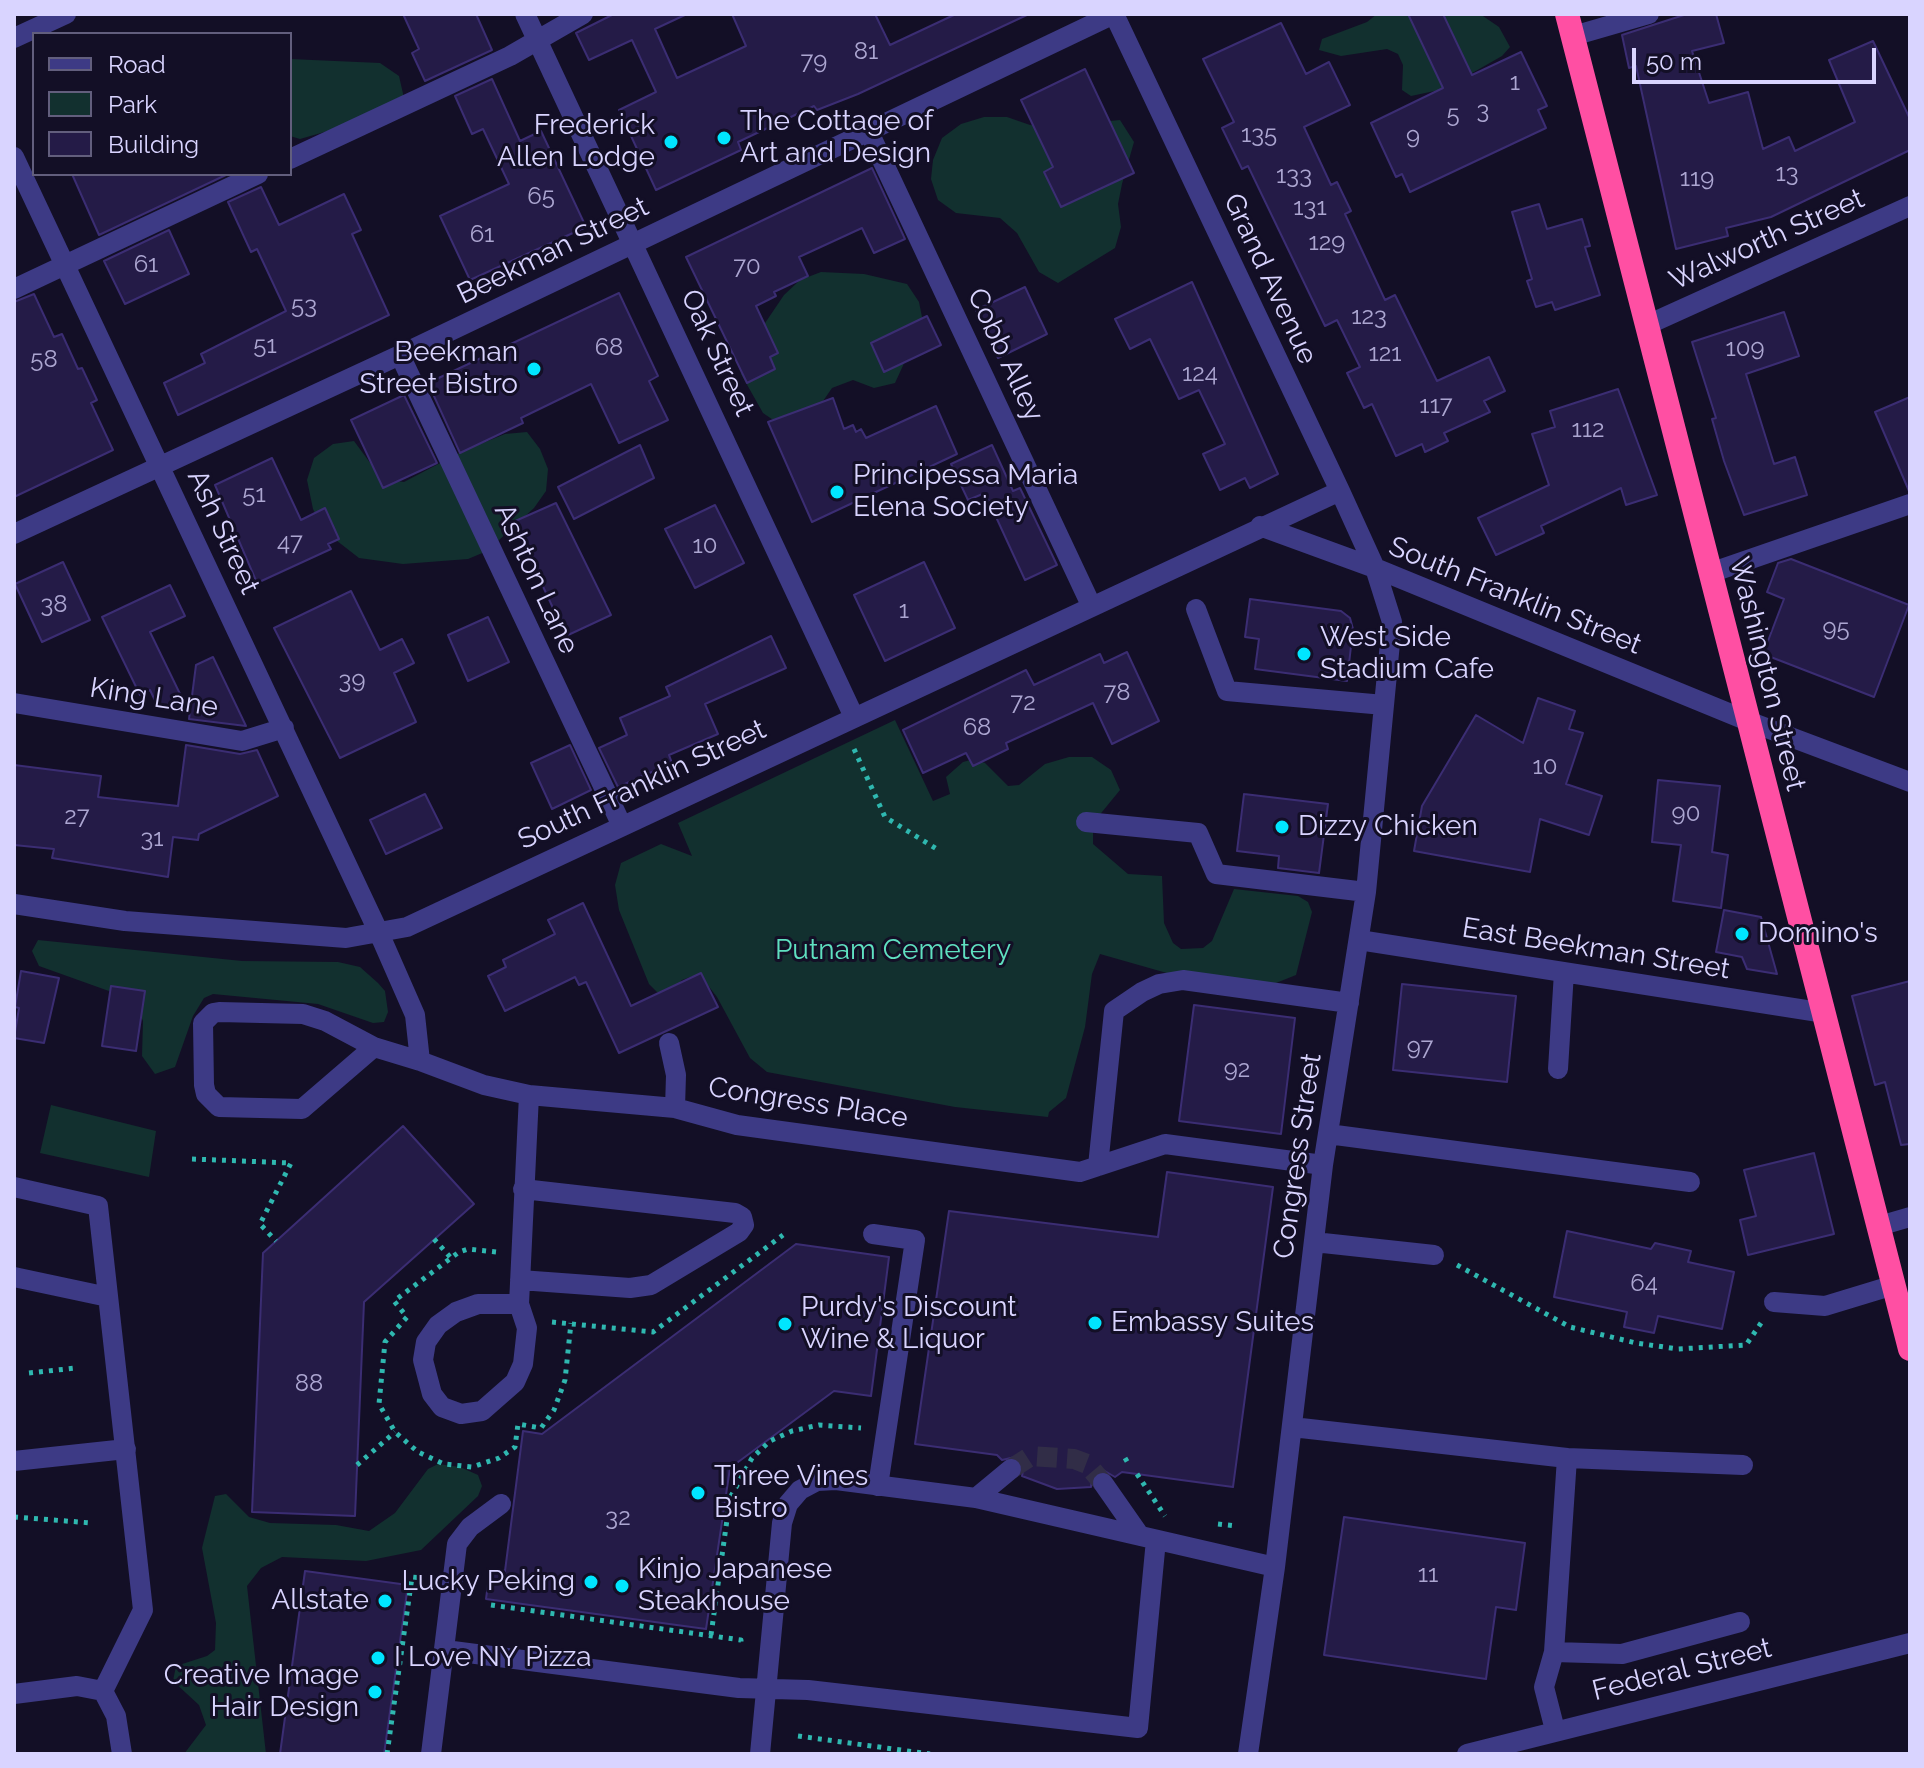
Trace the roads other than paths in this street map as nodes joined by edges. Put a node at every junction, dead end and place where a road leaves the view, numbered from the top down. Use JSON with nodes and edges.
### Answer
{"nodes":[{"id":1,"x":66,"y":14,"type":"edge"},
{"id":2,"x":525,"y":14,"type":"edge"},
{"id":3,"x":583,"y":14,"type":"edge"},
{"id":4,"x":1114,"y":14,"type":"edge"},
{"id":5,"x":1649,"y":14,"type":"edge"},
{"id":6,"x":1570,"y":25,"type":"edge"},
{"id":7,"x":14,"y":38,"type":"edge"},
{"id":8,"x":537,"y":39,"type":"junction"},
{"id":9,"x":868,"y":130,"type":"junction"},
{"id":10,"x":14,"y":157,"type":"edge"},
{"id":11,"x":292,"y":158,"type":"edge"},
{"id":12,"x":254,"y":176,"type":"edge"},
{"id":13,"x":1910,"y":206,"type":"edge"},
{"id":14,"x":634,"y":243,"type":"junction"},
{"id":15,"x":67,"y":264,"type":"junction"},
{"id":16,"x":14,"y":289,"type":"edge"},
{"id":17,"x":1647,"y":325,"type":"junction"},
{"id":18,"x":400,"y":355,"type":"junction"},
{"id":19,"x":160,"y":466,"type":"junction"},
{"id":20,"x":1340,"y":491,"type":"junction"},
{"id":21,"x":1910,"y":504,"type":"edge"},
{"id":22,"x":1260,"y":526,"type":"junction"},
{"id":23,"x":14,"y":534,"type":"edge"},
{"id":24,"x":1375,"y":568,"type":"junction"},
{"id":25,"x":1710,"y":573,"type":"junction"},
{"id":26,"x":1091,"y":605,"type":"junction"},
{"id":27,"x":1196,"y":609,"type":"dead end"},
{"id":28,"x":14,"y":703,"type":"edge"},
{"id":29,"x":1384,"y":705,"type":"junction"},
{"id":30,"x":854,"y":717,"type":"junction"},
{"id":31,"x":1748,"y":721,"type":"junction"},
{"id":32,"x":284,"y":728,"type":"junction"},
{"id":33,"x":1910,"y":782,"type":"edge"},
{"id":34,"x":1086,"y":822,"type":"dead end"},
{"id":35,"x":622,"y":826,"type":"junction"},
{"id":36,"x":1366,"y":892,"type":"junction"},
{"id":37,"x":14,"y":904,"type":"edge"},
{"id":38,"x":379,"y":933,"type":"junction"},
{"id":39,"x":1359,"y":940,"type":"junction"},
{"id":40,"x":1564,"y":972,"type":"junction"},
{"id":41,"x":1349,"y":1003,"type":"junction"},
{"id":42,"x":1825,"y":1013,"type":"junction"},
{"id":43,"x":669,"y":1043,"type":"dead end"},
{"id":44,"x":374,"y":1047,"type":"junction"},
{"id":45,"x":420,"y":1061,"type":"junction"},
{"id":46,"x":1558,"y":1069,"type":"dead end"},
{"id":47,"x":529,"y":1095,"type":"junction"},
{"id":48,"x":675,"y":1108,"type":"junction"},
{"id":49,"x":1328,"y":1134,"type":"junction"},
{"id":50,"x":1323,"y":1165,"type":"junction"},
{"id":51,"x":1098,"y":1166,"type":"junction"},
{"id":52,"x":1690,"y":1182,"type":"dead end"},
{"id":53,"x":14,"y":1187,"type":"edge"},
{"id":54,"x":523,"y":1189,"type":"junction"},
{"id":55,"x":1910,"y":1217,"type":"edge"},
{"id":56,"x":1879,"y":1226,"type":"junction"},
{"id":57,"x":873,"y":1234,"type":"dead end"},
{"id":58,"x":1314,"y":1242,"type":"junction"},
{"id":59,"x":1434,"y":1255,"type":"road end"},
{"id":60,"x":14,"y":1277,"type":"edge"},
{"id":61,"x":520,"y":1280,"type":"junction"},
{"id":62,"x":1894,"y":1285,"type":"junction"},
{"id":63,"x":108,"y":1297,"type":"junction"},
{"id":64,"x":1774,"y":1302,"type":"road end"},
{"id":65,"x":519,"y":1304,"type":"junction"},
{"id":66,"x":1910,"y":1349,"type":"edge"},
{"id":67,"x":1292,"y":1427,"type":"junction"},
{"id":68,"x":126,"y":1449,"type":"junction"},
{"id":69,"x":1567,"y":1458,"type":"junction"},
{"id":70,"x":14,"y":1461,"type":"edge"},
{"id":71,"x":1743,"y":1465,"type":"dead end"},
{"id":72,"x":1011,"y":1469,"type":"tunnel mouth"},
{"id":73,"x":1103,"y":1483,"type":"tunnel mouth"},
{"id":74,"x":878,"y":1486,"type":"junction"},
{"id":75,"x":976,"y":1498,"type":"junction"},
{"id":76,"x":501,"y":1504,"type":"dead end"},
{"id":77,"x":1148,"y":1538,"type":"junction"},
{"id":78,"x":1275,"y":1567,"type":"junction"},
{"id":79,"x":1740,"y":1622,"type":"dead end"},
{"id":80,"x":1910,"y":1643,"type":"edge"},
{"id":81,"x":445,"y":1650,"type":"junction"},
{"id":82,"x":1554,"y":1652,"type":"junction"},
{"id":83,"x":767,"y":1689,"type":"junction"},
{"id":84,"x":103,"y":1691,"type":"junction"},
{"id":85,"x":14,"y":1694,"type":"edge"},
{"id":86,"x":1555,"y":1730,"type":"junction"},
{"id":87,"x":122,"y":1754,"type":"edge"},
{"id":88,"x":431,"y":1754,"type":"edge"},
{"id":89,"x":760,"y":1754,"type":"edge"},
{"id":90,"x":1248,"y":1754,"type":"edge"},
{"id":91,"x":1467,"y":1754,"type":"edge"}],
"edges":[{"from":1,"to":7,"type":"street"},
{"from":2,"to":8,"type":"street","name":"Oak Street"},
{"from":3,"to":8,"type":"street"},
{"from":4,"to":9,"type":"street","name":"Beekman Street"},
{"from":4,"to":20,"type":"street","name":"Grand Avenue"},
{"from":5,"to":6,"type":"street"},
{"from":6,"to":17,"type":"highway","name":"Washington Street"},
{"from":8,"to":11,"type":"street"},
{"from":8,"to":14,"type":"street","name":"Oak Street"},
{"from":9,"to":14,"type":"street","name":"Beekman Street"},
{"from":9,"to":26,"type":"street","name":"Cobb Alley"},
{"from":10,"to":15,"type":"street","name":"Ash Street"},
{"from":12,"to":15,"type":"street"},
{"from":13,"to":17,"type":"street","name":"Walworth Street"},
{"from":14,"to":18,"type":"street","name":"Beekman Street"},
{"from":14,"to":30,"type":"street","name":"Oak Street"},
{"from":15,"to":16,"type":"street"},
{"from":15,"to":19,"type":"street","name":"Ash Street"},
{"from":17,"to":25,"type":"highway","name":"Washington Street"},
{"from":18,"to":19,"type":"street","name":"Beekman Street"},
{"from":18,"to":35,"type":"street","name":"Ashton Lane"},
{"from":19,"to":23,"type":"street","name":"Beekman Street"},
{"from":19,"to":32,"type":"street","name":"Ash Street"},
{"from":20,"to":22,"type":"street","name":"South Franklin Street"},
{"from":20,"to":24,"type":"street","name":"Grand Avenue"},
{"from":21,"to":25,"type":"street"},
{"from":22,"to":24,"type":"street","name":"South Franklin Street"},
{"from":22,"to":26,"type":"street","name":"South Franklin Street"},
{"from":24,"to":29,"type":"street","name":"Congress Street"},
{"from":24,"to":31,"type":"street","name":"South Franklin Street"},
{"from":25,"to":31,"type":"highway","name":"Washington Street"},
{"from":26,"to":30,"type":"street","name":"South Franklin Street"},
{"from":27,"to":29,"type":"street"},
{"from":28,"to":32,"type":"street","name":"King Lane"},
{"from":29,"to":36,"type":"street","name":"Congress Street"},
{"from":30,"to":35,"type":"street","name":"South Franklin Street"},
{"from":31,"to":33,"type":"street","name":"South Franklin Street"},
{"from":31,"to":42,"type":"highway","name":"Washington Street"},
{"from":32,"to":38,"type":"street","name":"Ash Street"},
{"from":34,"to":36,"type":"street"},
{"from":35,"to":38,"type":"street","name":"South Franklin Street"},
{"from":36,"to":39,"type":"street","name":"Congress Street"},
{"from":37,"to":38,"type":"street","name":"South Franklin Street"},
{"from":38,"to":45,"type":"street"},
{"from":39,"to":40,"type":"street","name":"East Beekman Street"},
{"from":39,"to":41,"type":"street","name":"Congress Street"},
{"from":40,"to":42,"type":"street","name":"East Beekman Street"},
{"from":40,"to":46,"type":"street"},
{"from":41,"to":49,"type":"street","name":"Congress Street"},
{"from":41,"to":51,"type":"street"},
{"from":42,"to":56,"type":"highway","name":"Washington Street"},
{"from":43,"to":48,"type":"street"},
{"from":44,"to":44,"type":"street","name":"Congress Place"},
{"from":44,"to":45,"type":"street","name":"Congress Place"},
{"from":45,"to":47,"type":"street","name":"Congress Place"},
{"from":47,"to":48,"type":"street","name":"Congress Place"},
{"from":47,"to":54,"type":"street"},
{"from":48,"to":51,"type":"street","name":"Congress Place"},
{"from":49,"to":50,"type":"street","name":"Congress Street"},
{"from":49,"to":52,"type":"street"},
{"from":50,"to":51,"type":"street","name":"Congress Place"},
{"from":50,"to":58,"type":"street","name":"Congress Street"},
{"from":53,"to":63,"type":"street"},
{"from":54,"to":61,"type":"street"},
{"from":54,"to":61,"type":"street"},
{"from":55,"to":56,"type":"street"},
{"from":56,"to":62,"type":"highway","name":"Washington Street"},
{"from":57,"to":74,"type":"street"},
{"from":58,"to":59,"type":"street"},
{"from":58,"to":67,"type":"street","name":"Congress Street"},
{"from":60,"to":63,"type":"street"},
{"from":61,"to":65,"type":"street"},
{"from":62,"to":64,"type":"street"},
{"from":62,"to":66,"type":"highway","name":"Washington Street"},
{"from":63,"to":68,"type":"street"},
{"from":65,"to":65,"type":"street"},
{"from":67,"to":69,"type":"street"},
{"from":67,"to":78,"type":"street","name":"Congress Street"},
{"from":68,"to":70,"type":"street"},
{"from":68,"to":84,"type":"street"},
{"from":69,"to":71,"type":"street"},
{"from":69,"to":82,"type":"street"},
{"from":72,"to":75,"type":"street"},
{"from":73,"to":77,"type":"street"},
{"from":74,"to":75,"type":"street"},
{"from":74,"to":83,"type":"street"},
{"from":75,"to":77,"type":"street"},
{"from":76,"to":81,"type":"street"},
{"from":77,"to":78,"type":"street"},
{"from":77,"to":83,"type":"street"},
{"from":78,"to":90,"type":"street","name":"Congress Street"},
{"from":79,"to":82,"type":"street"},
{"from":80,"to":86,"type":"street","name":"Federal Street"},
{"from":81,"to":83,"type":"street"},
{"from":81,"to":88,"type":"street"},
{"from":82,"to":86,"type":"street"},
{"from":83,"to":89,"type":"street"},
{"from":84,"to":85,"type":"street"},
{"from":84,"to":87,"type":"street"},
{"from":86,"to":91,"type":"street","name":"Federal Street"}]}
